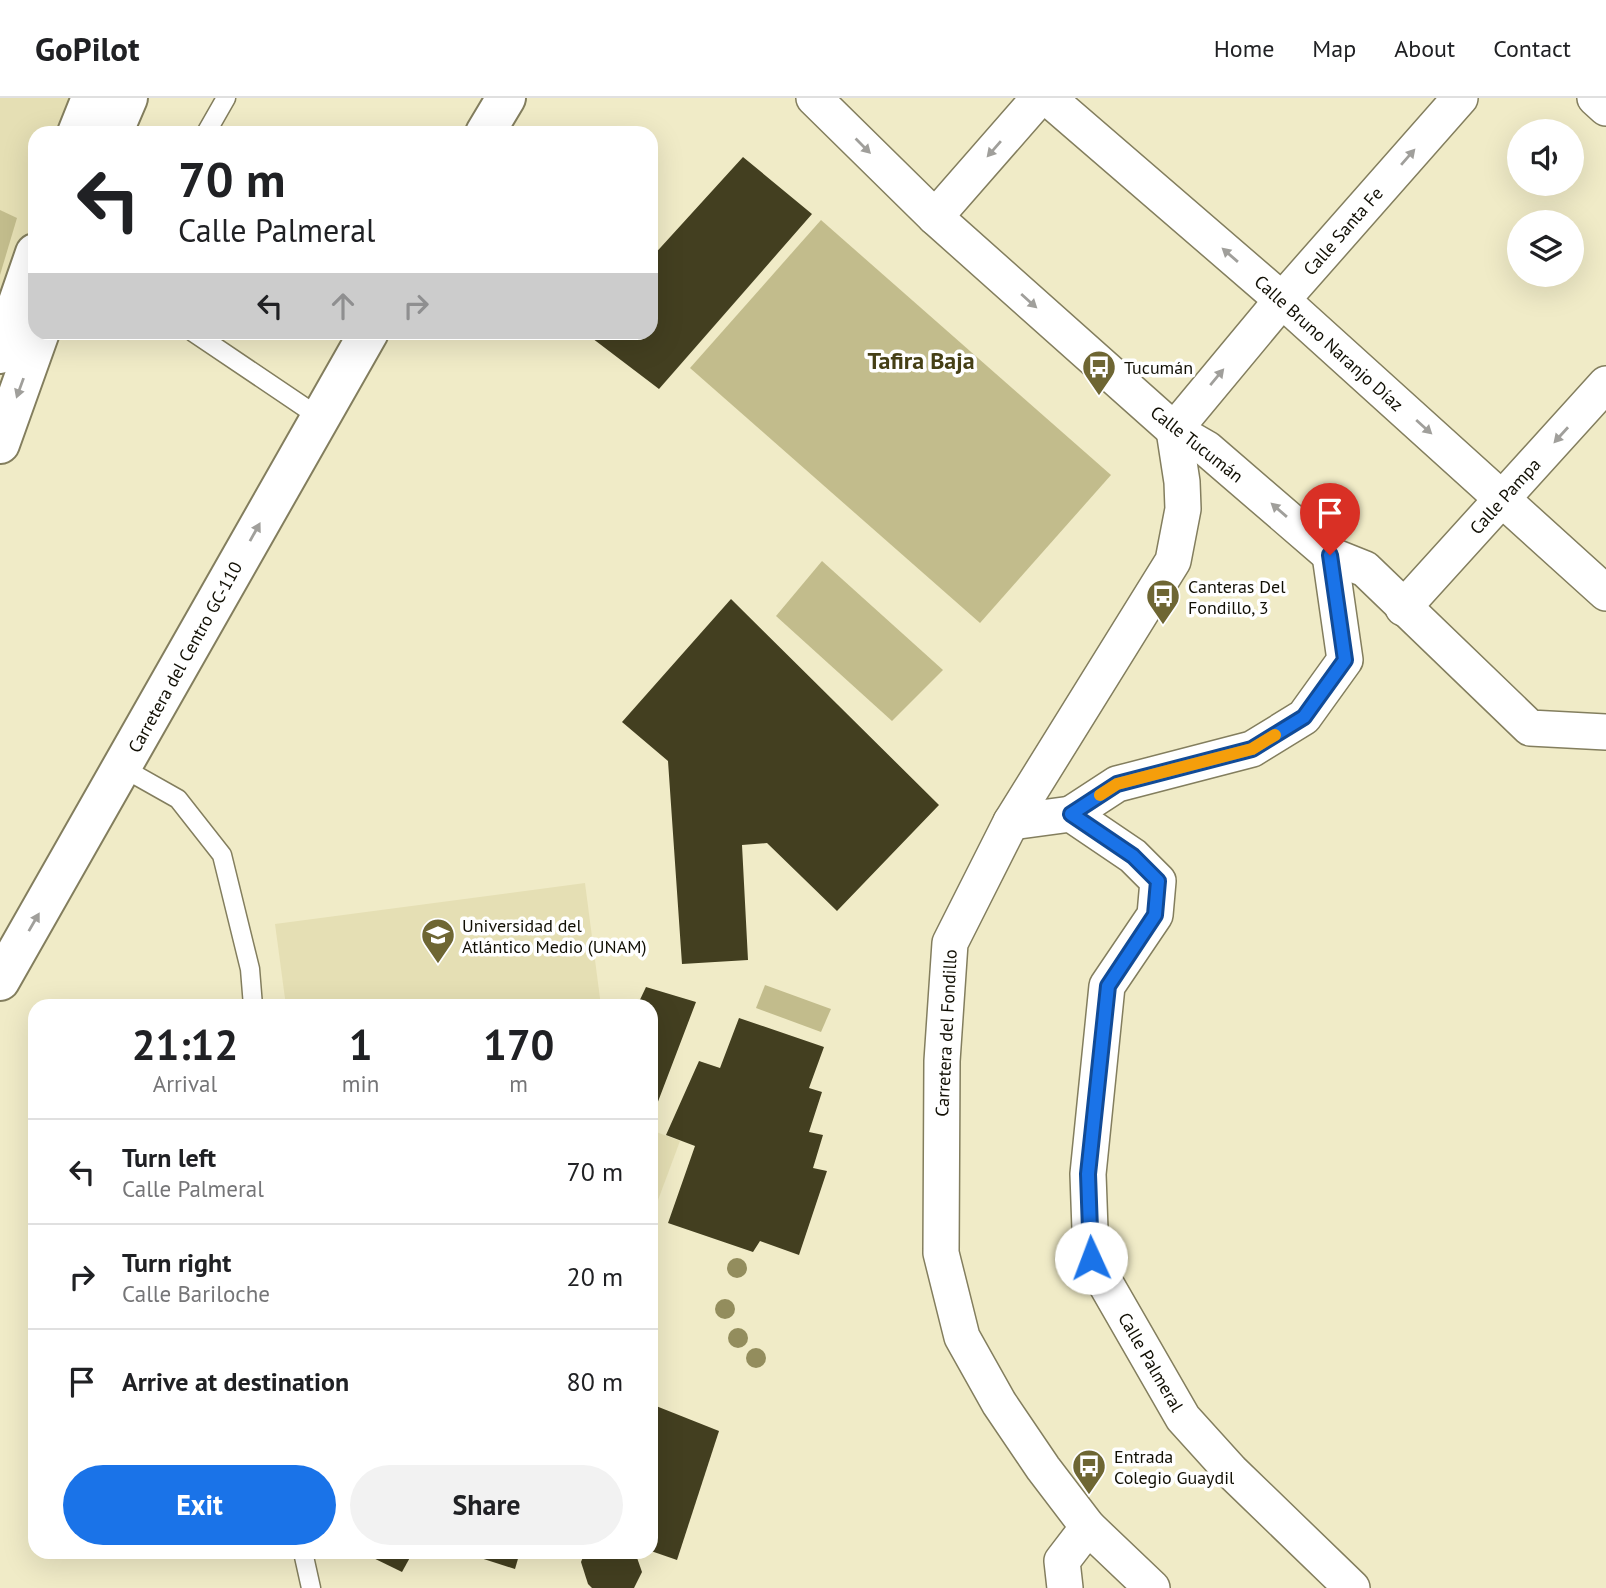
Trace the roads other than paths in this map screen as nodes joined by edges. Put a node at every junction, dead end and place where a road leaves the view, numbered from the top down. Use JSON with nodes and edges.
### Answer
{"nodes":[{"id":1,"x":91,"y":98,"type":"edge"},
{"id":2,"x":128,"y":98,"type":"edge"},
{"id":3,"x":226,"y":98,"type":"edge"},
{"id":4,"x":506,"y":98,"type":"edge"},
{"id":5,"x":814,"y":98,"type":"edge"},
{"id":6,"x":1039,"y":98,"type":"edge"},
{"id":7,"x":1048,"y":98,"type":"edge"},
{"id":8,"x":1460,"y":98,"type":"edge"},
{"id":9,"x":1595,"y":98,"type":"edge"},
{"id":10,"x":1606,"y":108,"type":"edge"},
{"id":11,"x":80,"y":126,"type":"edge"},
{"id":12,"x":116,"y":126,"type":"edge"},
{"id":13,"x":210,"y":126,"type":"edge"},
{"id":14,"x":489,"y":126,"type":"edge"},
{"id":15,"x":935,"y":217,"type":"junction"},
{"id":16,"x":28,"y":273,"type":"edge"},
{"id":17,"x":1282,"y":300,"type":"junction"},
{"id":18,"x":37,"y":340,"type":"edge"},
{"id":19,"x":205,"y":340,"type":"edge"},
{"id":20,"x":364,"y":340,"type":"edge"},
{"id":21,"x":0,"y":354,"type":"edge"},
{"id":22,"x":1606,"y":384,"type":"edge"},
{"id":23,"x":319,"y":417,"type":"junction"},
{"id":24,"x":1174,"y":430,"type":"junction"},
{"id":25,"x":0,"y":444,"type":"edge"},
{"id":26,"x":1504,"y":499,"type":"junction"},
{"id":27,"x":1330,"y":555,"type":"junction"},
{"id":28,"x":1606,"y":593,"type":"edge"},
{"id":29,"x":1403,"y":608,"type":"junction"},
{"id":30,"x":1606,"y":732,"type":"edge"},
{"id":31,"x":123,"y":768,"type":"junction"},
{"id":32,"x":1071,"y":814,"type":"junction"},
{"id":33,"x":1011,"y":822,"type":"junction"},
{"id":34,"x":0,"y":981,"type":"edge"},
{"id":35,"x":252,"y":999,"type":"edge"},
{"id":36,"x":1088,"y":1527,"type":"junction"},
{"id":37,"x":305,"y":1559,"type":"edge"},
{"id":38,"x":311,"y":1588,"type":"edge"},
{"id":39,"x":1065,"y":1588,"type":"edge"},
{"id":40,"x":1152,"y":1588,"type":"edge"},
{"id":41,"x":1352,"y":1588,"type":"edge"}],
"edges":[{"from":1,"to":11,"type":"main road"},
{"from":2,"to":12,"type":"main road"},
{"from":3,"to":13,"type":"lane"},
{"from":4,"to":14,"type":"main road"},
{"from":5,"to":15,"type":"street","name":"Calle Tucumán","one_way":true},
{"from":6,"to":15,"type":"street","one_way":true},
{"from":17,"to":7,"type":"street","name":"Calle Bruno Naranjo Díaz","one_way":true},
{"from":17,"to":8,"type":"street","name":"Calle Santa Fe","one_way":true},
{"from":9,"to":10,"type":"street"},
{"from":15,"to":24,"type":"street","name":"Calle Tucumán","one_way":true},
{"from":16,"to":21,"type":"main road"},
{"from":24,"to":17,"type":"street","name":"Calle Santa Fe","one_way":true},
{"from":17,"to":26,"type":"street","name":"Calle Bruno Naranjo Díaz","one_way":true},
{"from":18,"to":25,"type":"main road","one_way":true},
{"from":19,"to":23,"type":"lane"},
{"from":20,"to":23,"type":"main road","name":"Carretera del Centro GC-110"},
{"from":22,"to":26,"type":"street","name":"Calle Pampa","one_way":true},
{"from":31,"to":23,"type":"main road","name":"Carretera del Centro GC-110","one_way":true},
{"from":27,"to":24,"type":"street","name":"Calle Tucumán","one_way":true},
{"from":24,"to":33,"type":"street","name":"Carretera del Fondillo"},
{"from":26,"to":28,"type":"street","name":"Calle Bruno Naranjo Díaz"},
{"from":26,"to":29,"type":"street","name":"Calle Pampa"},
{"from":27,"to":29,"type":"street","name":"Calle Tucumán"},
{"from":27,"to":32,"type":"street"},
{"from":29,"to":30,"type":"street","name":"Calle Tucumán"},
{"from":34,"to":31,"type":"main road","name":"Carretera del Centro GC-110","one_way":true},
{"from":31,"to":35,"type":"lane"},
{"from":32,"to":33,"type":"street"},
{"from":32,"to":41,"type":"street","name":"Calle Palmeral"},
{"from":33,"to":36,"type":"street","name":"Carretera del Fondillo"},
{"from":36,"to":39,"type":"street"},
{"from":36,"to":40,"type":"street","name":"Carretera del Fondillo"},
{"from":37,"to":38,"type":"lane"}]}
